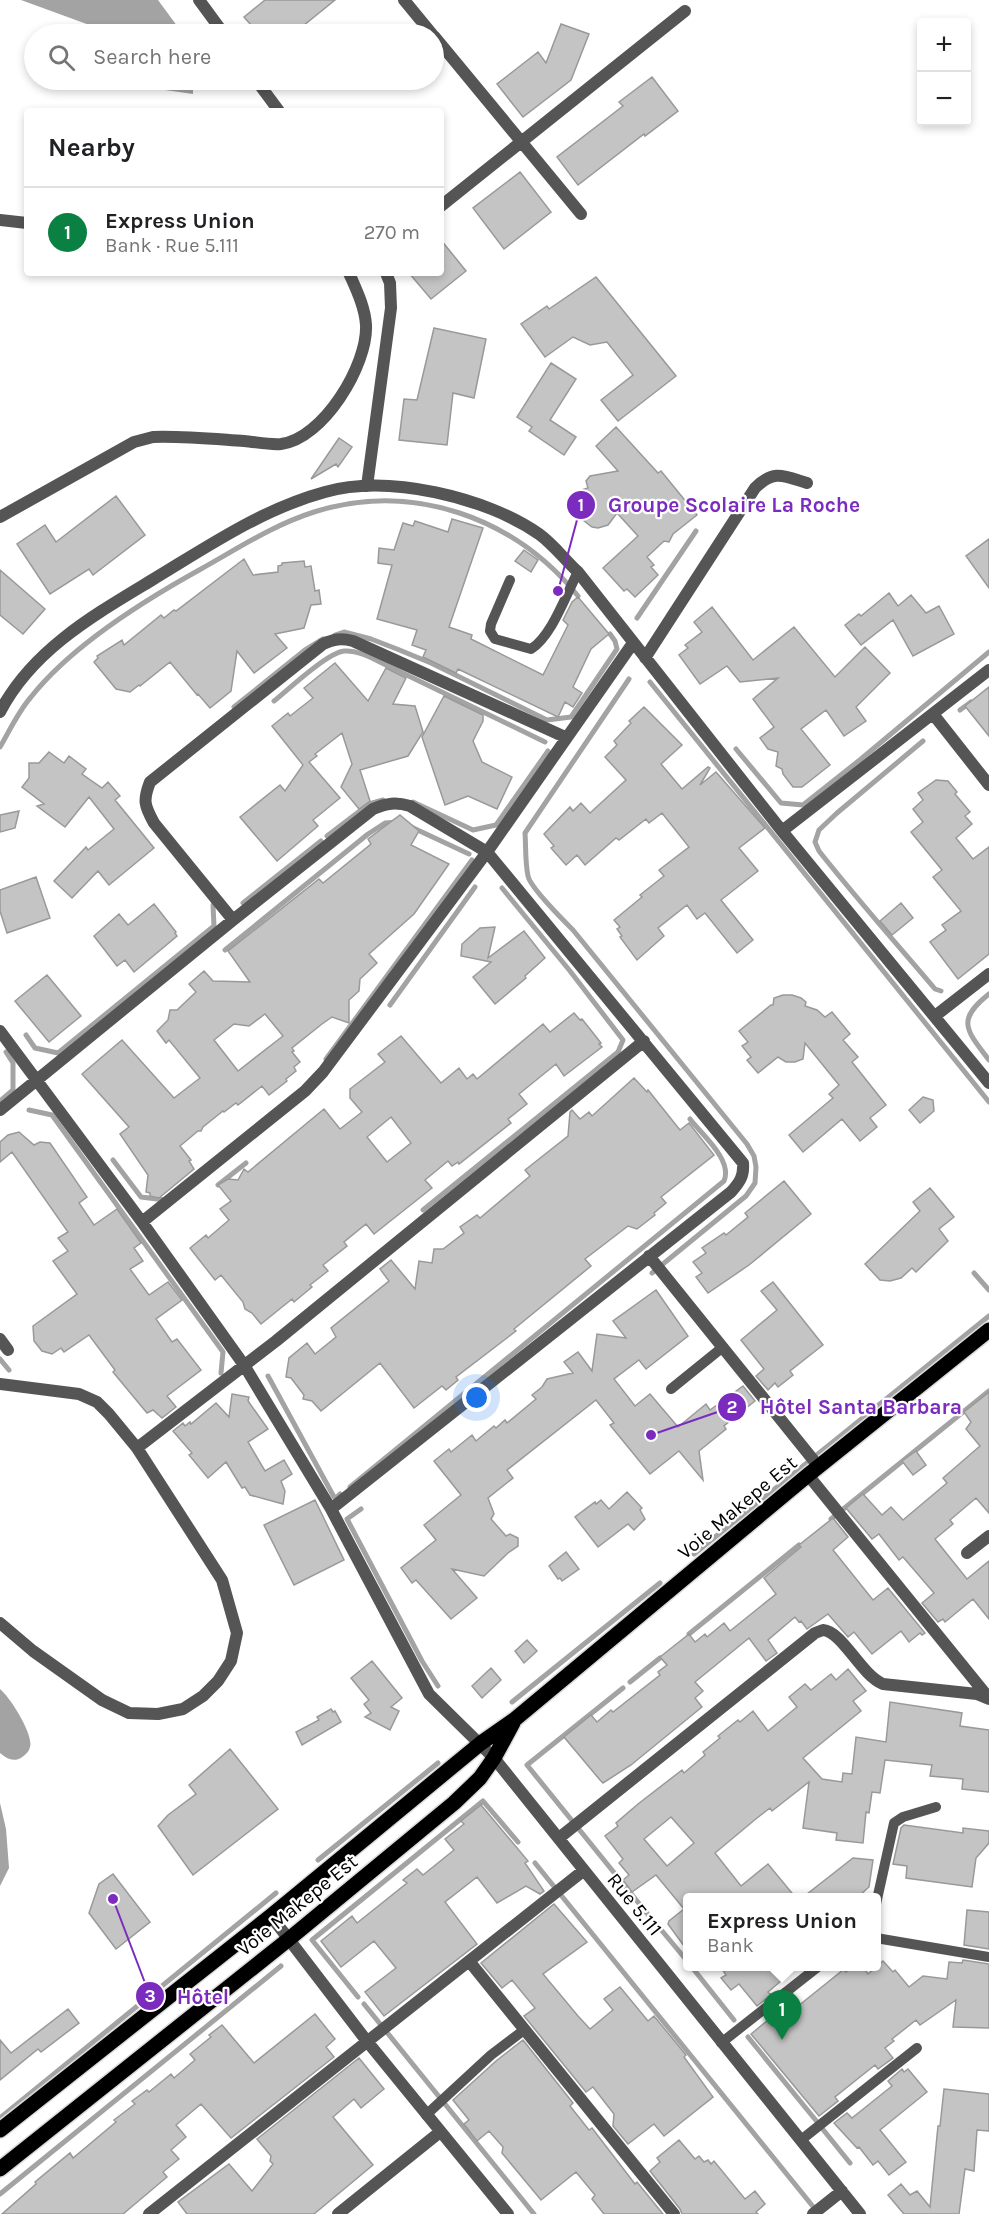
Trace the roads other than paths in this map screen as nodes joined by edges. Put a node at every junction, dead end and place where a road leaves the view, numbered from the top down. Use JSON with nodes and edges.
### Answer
{"nodes":[{"id":1,"x":199,"y":0,"type":"edge"},
{"id":2,"x":404,"y":0,"type":"edge"},
{"id":3,"x":685,"y":11,"type":"dead end"},
{"id":4,"x":217,"y":24,"type":"edge"},
{"id":5,"x":424,"y":24,"type":"edge"},
{"id":6,"x":444,"y":49,"type":"edge"},
{"id":7,"x":263,"y":90,"type":"edge"},
{"id":8,"x":277,"y":108,"type":"edge"},
{"id":9,"x":520,"y":142,"type":"junction"},
{"id":10,"x":444,"y":204,"type":"edge"},
{"id":11,"x":581,"y":214,"type":"dead end"},
{"id":12,"x":0,"y":220,"type":"edge"},
{"id":13,"x":24,"y":223,"type":"edge"},
{"id":14,"x":350,"y":276,"type":"edge"},
{"id":15,"x":387,"y":276,"type":"edge"},
{"id":16,"x":807,"y":483,"type":"dead end"},
{"id":17,"x":367,"y":486,"type":"junction"},
{"id":18,"x":0,"y":517,"type":"edge"},
{"id":19,"x":578,"y":572,"type":"junction"},
{"id":20,"x":510,"y":580,"type":"dead end"},
{"id":21,"x":633,"y":643,"type":"junction"},
{"id":22,"x":645,"y":658,"type":"junction"},
{"id":23,"x":989,"y":669,"type":"edge"},
{"id":24,"x":0,"y":712,"type":"edge"},
{"id":25,"x":933,"y":714,"type":"junction"},
{"id":26,"x":565,"y":737,"type":"junction"},
{"id":27,"x":989,"y":785,"type":"edge"},
{"id":28,"x":782,"y":831,"type":"junction"},
{"id":29,"x":487,"y":852,"type":"junction"},
{"id":30,"x":233,"y":920,"type":"junction"},
{"id":31,"x":989,"y":974,"type":"edge"},
{"id":32,"x":934,"y":1016,"type":"junction"},
{"id":33,"x":0,"y":1030,"type":"edge"},
{"id":34,"x":644,"y":1041,"type":"junction"},
{"id":35,"x":36,"y":1081,"type":"junction"},
{"id":36,"x":989,"y":1083,"type":"edge"},
{"id":37,"x":0,"y":1110,"type":"edge"},
{"id":38,"x":142,"y":1222,"type":"junction"},
{"id":39,"x":649,"y":1256,"type":"junction"},
{"id":40,"x":989,"y":1330,"type":"edge"},
{"id":41,"x":0,"y":1339,"type":"edge"},
{"id":42,"x":723,"y":1347,"type":"junction"},
{"id":43,"x":8,"y":1350,"type":"dead end"},
{"id":44,"x":244,"y":1365,"type":"junction"},
{"id":45,"x":0,"y":1384,"type":"edge"},
{"id":46,"x":671,"y":1389,"type":"dead end"},
{"id":47,"x":137,"y":1448,"type":"junction"},
{"id":48,"x":814,"y":1471,"type":"junction"},
{"id":49,"x":331,"y":1509,"type":"junction"},
{"id":50,"x":989,"y":1536,"type":"edge"},
{"id":51,"x":967,"y":1553,"type":"dead end"},
{"id":52,"x":0,"y":1623,"type":"edge"},
{"id":53,"x":989,"y":1699,"type":"edge"},
{"id":54,"x":514,"y":1720,"type":"junction"},
{"id":55,"x":481,"y":1743,"type":"junction"},
{"id":56,"x":494,"y":1758,"type":"junction"},
{"id":57,"x":936,"y":1807,"type":"dead end"},
{"id":58,"x":559,"y":1838,"type":"junction"},
{"id":59,"x":583,"y":1871,"type":"junction"},
{"id":60,"x":878,"y":1893,"type":"edge"},
{"id":61,"x":270,"y":1916,"type":"junction"},
{"id":62,"x":289,"y":1939,"type":"junction"},
{"id":63,"x":881,"y":1939,"type":"edge"},
{"id":64,"x":989,"y":1957,"type":"edge"},
{"id":65,"x":469,"y":1961,"type":"junction"},
{"id":66,"x":813,"y":1971,"type":"edge"},
{"id":67,"x":524,"y":2030,"type":"junction"},
{"id":68,"x":366,"y":2040,"type":"junction"},
{"id":69,"x":721,"y":2043,"type":"junction"},
{"id":70,"x":917,"y":2048,"type":"dead end"},
{"id":71,"x":426,"y":2115,"type":"junction"},
{"id":72,"x":0,"y":2130,"type":"edge"},
{"id":73,"x":440,"y":2132,"type":"junction"},
{"id":74,"x":801,"y":2140,"type":"junction"},
{"id":75,"x":0,"y":2169,"type":"edge"},
{"id":76,"x":842,"y":2191,"type":"junction"},
{"id":77,"x":149,"y":2214,"type":"edge"},
{"id":78,"x":338,"y":2214,"type":"edge"},
{"id":79,"x":508,"y":2214,"type":"edge"},
{"id":80,"x":674,"y":2214,"type":"edge"},
{"id":81,"x":813,"y":2214,"type":"edge"},
{"id":82,"x":860,"y":2214,"type":"edge"}],
"edges":[{"from":1,"to":4,"type":"street"},
{"from":2,"to":5,"type":"street"},
{"from":3,"to":9,"type":"street"},
{"from":6,"to":9,"type":"street"},
{"from":7,"to":8,"type":"street"},
{"from":9,"to":10,"type":"street"},
{"from":9,"to":11,"type":"street"},
{"from":12,"to":13,"type":"street"},
{"from":14,"to":18,"type":"street"},
{"from":15,"to":17,"type":"street"},
{"from":16,"to":22,"type":"street"},
{"from":17,"to":19,"type":"street"},
{"from":17,"to":24,"type":"street"},
{"from":19,"to":20,"type":"lane"},
{"from":19,"to":21,"type":"street"},
{"from":21,"to":22,"type":"street"},
{"from":21,"to":26,"type":"street"},
{"from":22,"to":28,"type":"street"},
{"from":23,"to":25,"type":"street"},
{"from":25,"to":27,"type":"street"},
{"from":25,"to":28,"type":"street"},
{"from":26,"to":29,"type":"street"},
{"from":26,"to":30,"type":"street"},
{"from":28,"to":32,"type":"street"},
{"from":29,"to":30,"type":"street"},
{"from":29,"to":34,"type":"street"},
{"from":29,"to":38,"type":"street"},
{"from":30,"to":35,"type":"street"},
{"from":31,"to":32,"type":"street"},
{"from":32,"to":36,"type":"street"},
{"from":33,"to":35,"type":"street","name":"Rue 5.111"},
{"from":34,"to":39,"type":"street"},
{"from":34,"to":44,"type":"street"},
{"from":35,"to":37,"type":"street"},
{"from":35,"to":38,"type":"street","name":"Rue 5.111"},
{"from":38,"to":44,"type":"street","name":"Rue 5.111"},
{"from":39,"to":42,"type":"street"},
{"from":39,"to":49,"type":"street"},
{"from":40,"to":48,"type":"main road","name":"Voie Makepe Est"},
{"from":41,"to":43,"type":"street"},
{"from":42,"to":46,"type":"lane"},
{"from":42,"to":48,"type":"street"},
{"from":44,"to":47,"type":"street"},
{"from":44,"to":49,"type":"street","name":"Rue 5.111"},
{"from":45,"to":47,"type":"street"},
{"from":47,"to":52,"type":"street"},
{"from":48,"to":53,"type":"street"},
{"from":48,"to":54,"type":"main road","name":"Voie Makepe Est"},
{"from":49,"to":55,"type":"street","name":"Rue 5.111"},
{"from":50,"to":51,"type":"street"},
{"from":53,"to":58,"type":"street"},
{"from":54,"to":55,"type":"main road","name":"Voie Makepe Est"},
{"from":54,"to":56,"type":"main road","name":"Voie Makepe Est"},
{"from":55,"to":56,"type":"street","name":"Rue 5.111"},
{"from":55,"to":61,"type":"main road","name":"Voie Makepe Est"},
{"from":56,"to":58,"type":"street","name":"Rue 5.111"},
{"from":56,"to":62,"type":"main road","name":"Voie Makepe Est"},
{"from":57,"to":60,"type":"lane"},
{"from":58,"to":59,"type":"street","name":"Rue 5.111"},
{"from":59,"to":65,"type":"street"},
{"from":59,"to":69,"type":"street","name":"Rue 5.111"},
{"from":61,"to":62,"type":"street"},
{"from":61,"to":72,"type":"main road","name":"Voie Makepe Est"},
{"from":62,"to":68,"type":"street"},
{"from":62,"to":75,"type":"main road","name":"Voie Makepe Est"},
{"from":63,"to":64,"type":"lane"},
{"from":65,"to":67,"type":"street"},
{"from":65,"to":68,"type":"street"},
{"from":66,"to":69,"type":"lane"},
{"from":67,"to":71,"type":"lane"},
{"from":67,"to":80,"type":"street"},
{"from":68,"to":71,"type":"street"},
{"from":68,"to":77,"type":"street"},
{"from":69,"to":74,"type":"street","name":"Rue 5.111"},
{"from":70,"to":74,"type":"lane"},
{"from":71,"to":73,"type":"street"},
{"from":73,"to":78,"type":"street"},
{"from":73,"to":79,"type":"street"},
{"from":74,"to":76,"type":"street","name":"Rue 5.111"},
{"from":76,"to":81,"type":"street"},
{"from":76,"to":82,"type":"street","name":"Rue 5.111"}]}
